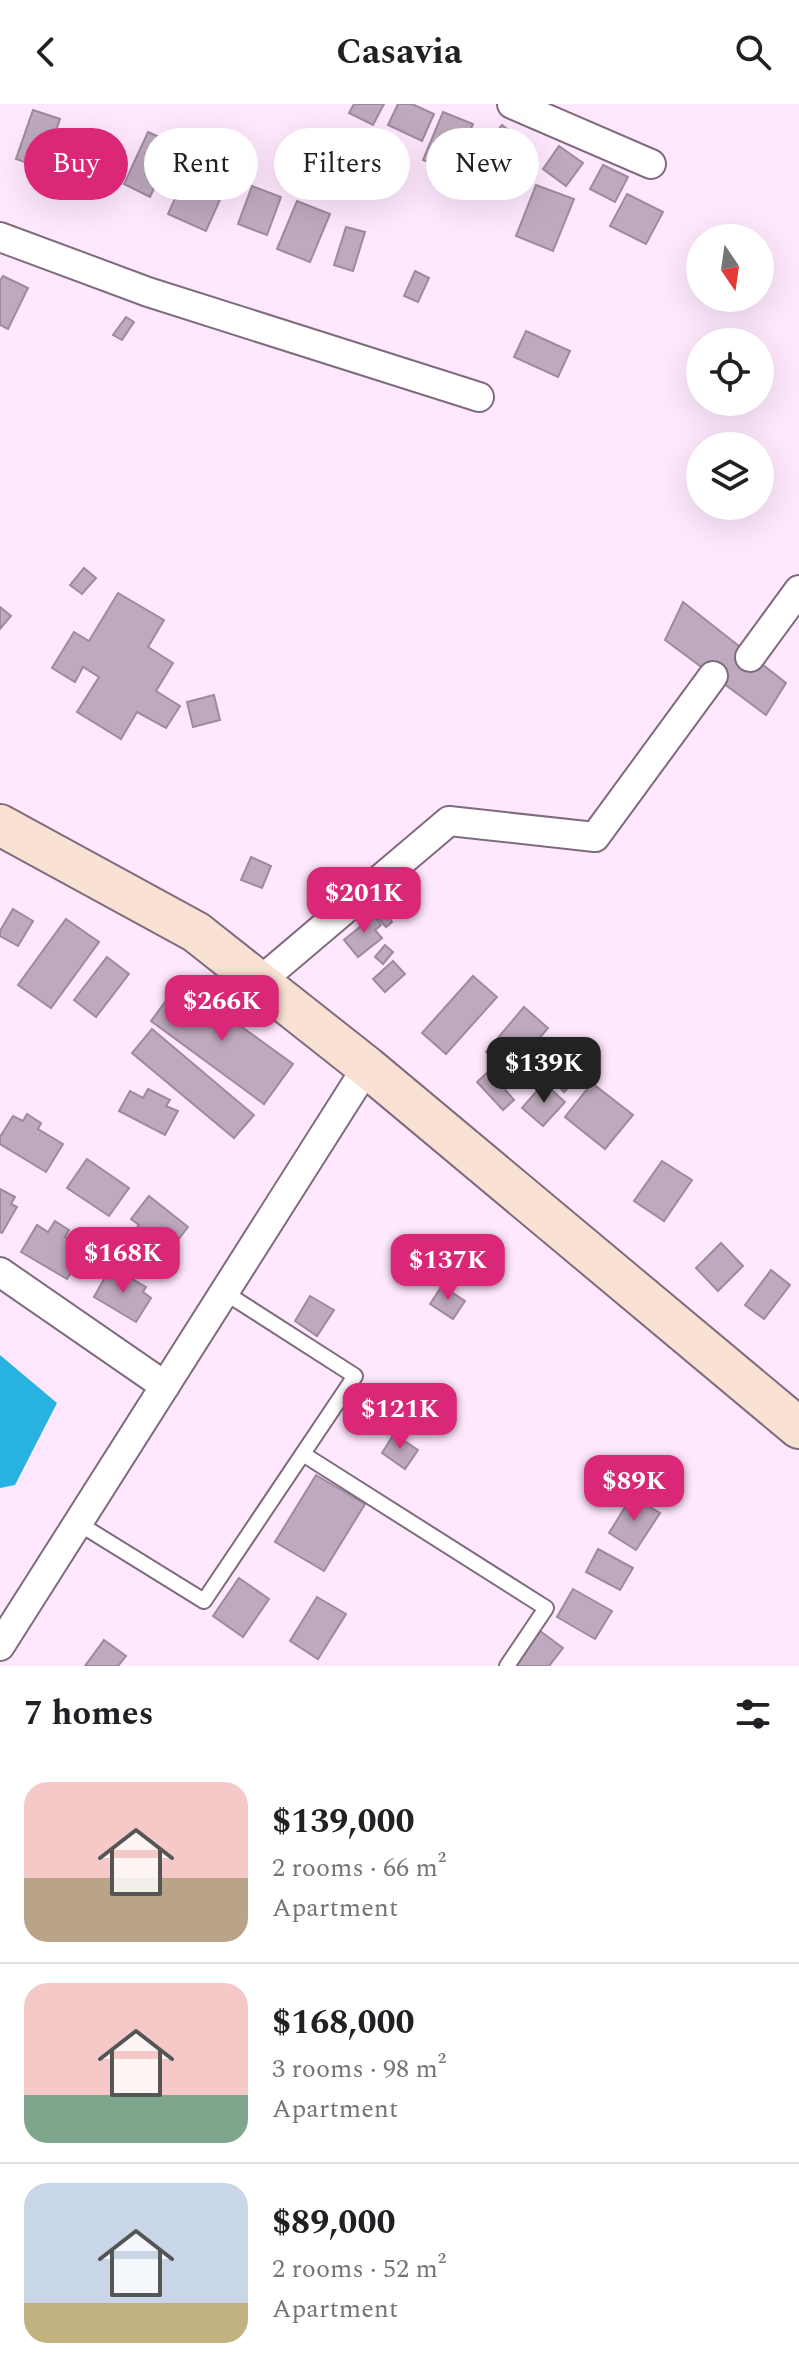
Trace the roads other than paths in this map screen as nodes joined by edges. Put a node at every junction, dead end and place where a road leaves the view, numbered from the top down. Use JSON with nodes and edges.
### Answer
{"nodes":[{"id":1,"x":512,"y":104,"type":"edge"},
{"id":2,"x":651,"y":164,"type":"dead end"},
{"id":3,"x":0,"y":237,"type":"edge"},
{"id":4,"x":479,"y":397,"type":"dead end"},
{"id":5,"x":799,"y":590,"type":"edge"},
{"id":6,"x":750,"y":657,"type":"dead end"},
{"id":7,"x":713,"y":676,"type":"dead end"},
{"id":8,"x":0,"y":825,"type":"edge"},
{"id":9,"x":259,"y":982,"type":"junction"},
{"id":10,"x":367,"y":1067,"type":"junction"},
{"id":11,"x":0,"y":1272,"type":"edge"},
{"id":12,"x":224,"y":1292,"type":"junction"},
{"id":13,"x":165,"y":1386,"type":"junction"},
{"id":14,"x":799,"y":1428,"type":"edge"},
{"id":15,"x":303,"y":1454,"type":"junction"},
{"id":16,"x":78,"y":1523,"type":"junction"},
{"id":17,"x":0,"y":1646,"type":"edge"},
{"id":18,"x":507,"y":1666,"type":"edge"}],
"edges":[{"from":1,"to":2,"type":"street"},
{"from":3,"to":4,"type":"street"},
{"from":5,"to":6,"type":"street"},
{"from":7,"to":9,"type":"street"},
{"from":8,"to":9,"type":"main road"},
{"from":9,"to":10,"type":"main road"},
{"from":10,"to":12,"type":"street"},
{"from":10,"to":14,"type":"main road"},
{"from":11,"to":13,"type":"street"},
{"from":12,"to":13,"type":"street"},
{"from":12,"to":15,"type":"lane"},
{"from":13,"to":16,"type":"street"},
{"from":15,"to":16,"type":"lane"},
{"from":15,"to":18,"type":"lane"},
{"from":16,"to":17,"type":"street"}]}
